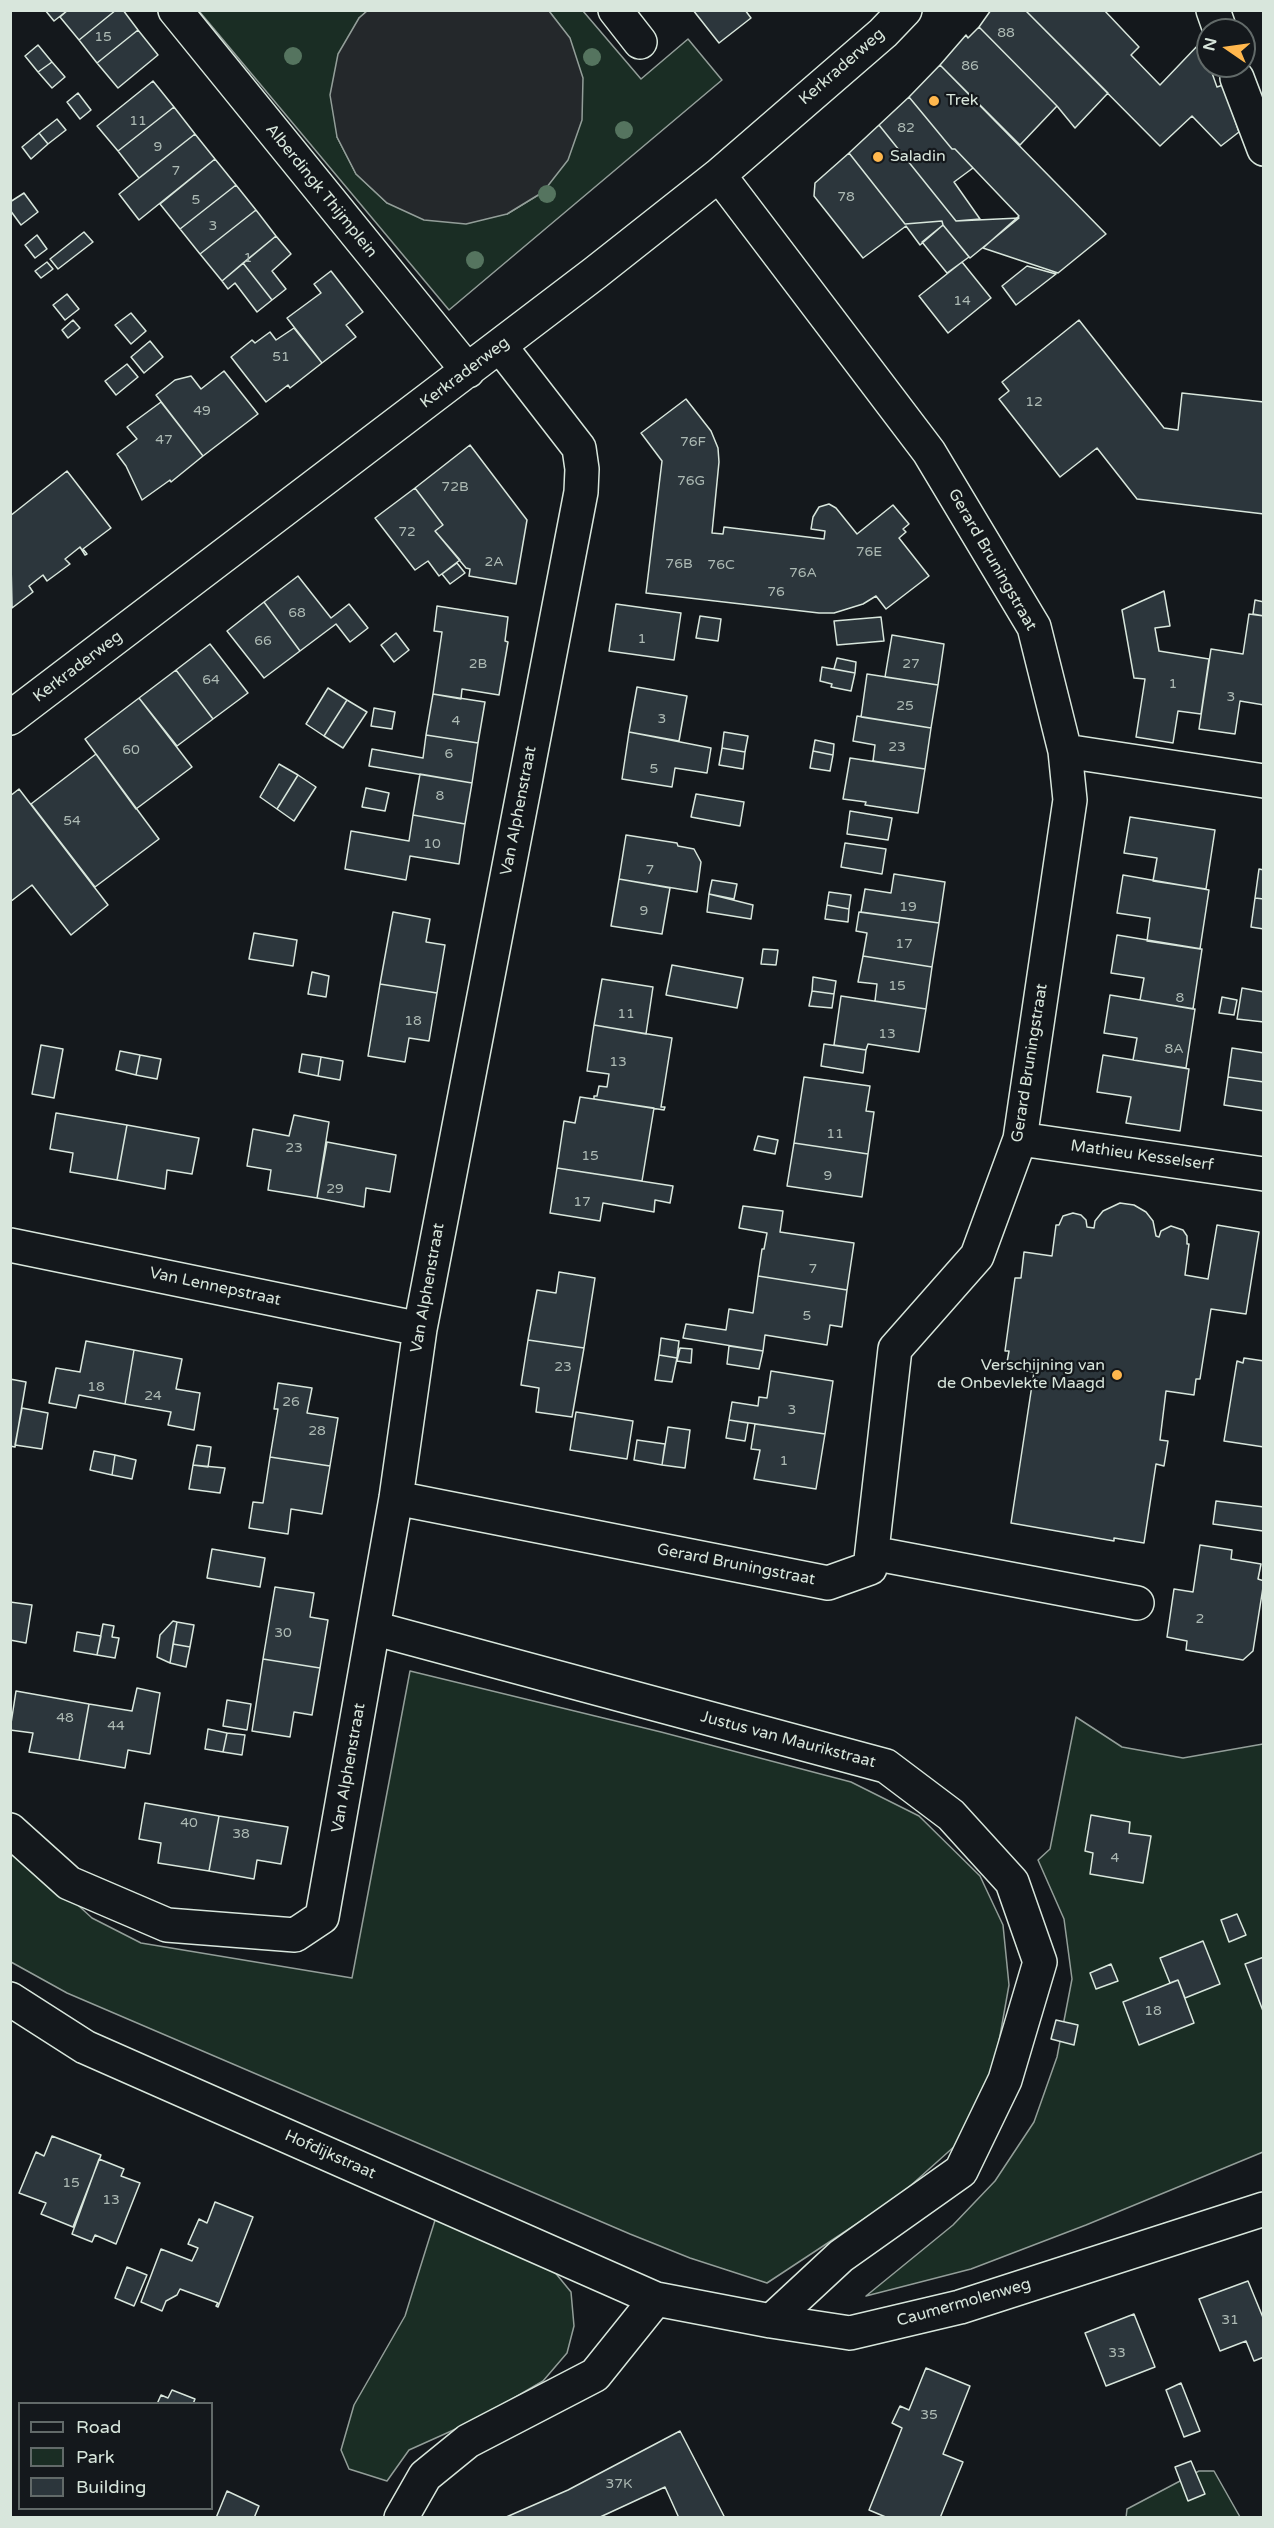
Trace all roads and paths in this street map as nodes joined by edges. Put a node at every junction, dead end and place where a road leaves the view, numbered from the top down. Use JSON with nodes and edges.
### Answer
{"nodes":[{"id":1,"x":175,"y":10,"type":"edge"},
{"id":2,"x":615,"y":10,"type":"edge"},
{"id":3,"x":905,"y":10,"type":"edge"},
{"id":4,"x":640,"y":42,"type":"dead end"},
{"id":5,"x":1247,"y":78,"type":"edge"},
{"id":6,"x":1263,"y":149,"type":"edge"},
{"id":7,"x":719,"y":175,"type":"junction"},
{"id":8,"x":500,"y":346,"type":"junction"},
{"id":9,"x":468,"y":371,"type":"junction"},
{"id":10,"x":10,"y":718,"type":"edge"},
{"id":11,"x":1065,"y":751,"type":"junction"},
{"id":12,"x":1263,"y":781,"type":"edge"},
{"id":13,"x":1020,"y":1139,"type":"junction"},
{"id":14,"x":1263,"y":1174,"type":"edge"},
{"id":15,"x":10,"y":1245,"type":"edge"},
{"id":16,"x":420,"y":1329,"type":"junction"},
{"id":17,"x":396,"y":1498,"type":"junction"},
{"id":18,"x":872,"y":1553,"type":"junction"},
{"id":19,"x":1137,"y":1604,"type":"dead end"},
{"id":20,"x":374,"y":1628,"type":"junction"},
{"id":21,"x":10,"y":1830,"type":"edge"},
{"id":22,"x":10,"y":1999,"type":"edge"},
{"id":23,"x":1263,"y":2209,"type":"edge"},
{"id":24,"x":656,"y":2299,"type":"junction"},
{"id":25,"x":771,"y":2321,"type":"junction"},
{"id":26,"x":401,"y":2517,"type":"edge"}],
"edges":[{"from":1,"to":9,"type":"street","name":"Alberdingk Thijmplein"},
{"from":2,"to":4,"type":"street"},
{"from":3,"to":7,"type":"street","name":"Kerkraderweg"},
{"from":5,"to":6,"type":"street"},
{"from":7,"to":8,"type":"street","name":"Kerkraderweg"},
{"from":7,"to":11,"type":"street","name":"Gerard Bruningstraat"},
{"from":8,"to":9,"type":"street","name":"Kerkraderweg"},
{"from":8,"to":16,"type":"street","name":"Van Alphenstraat"},
{"from":9,"to":10,"type":"street","name":"Kerkraderweg"},
{"from":11,"to":12,"type":"street"},
{"from":11,"to":13,"type":"street","name":"Gerard Bruningstraat"},
{"from":13,"to":14,"type":"street","name":"Mathieu Kesselserf"},
{"from":13,"to":18,"type":"street","name":"Gerard Bruningstraat"},
{"from":15,"to":16,"type":"street","name":"Van Lennepstraat"},
{"from":16,"to":17,"type":"street","name":"Van Alphenstraat"},
{"from":17,"to":18,"type":"street","name":"Gerard Bruningstraat"},
{"from":17,"to":20,"type":"street","name":"Van Alphenstraat"},
{"from":18,"to":19,"type":"street"},
{"from":20,"to":21,"type":"street","name":"Van Alphenstraat"},
{"from":20,"to":25,"type":"street","name":"Justus van Maurikstraat"},
{"from":22,"to":24,"type":"street","name":"Hofdijkstraat"},
{"from":23,"to":25,"type":"street","name":"Caumermolenweg"},
{"from":24,"to":25,"type":"street","name":"Caumermolenweg"},
{"from":24,"to":26,"type":"street"}]}
